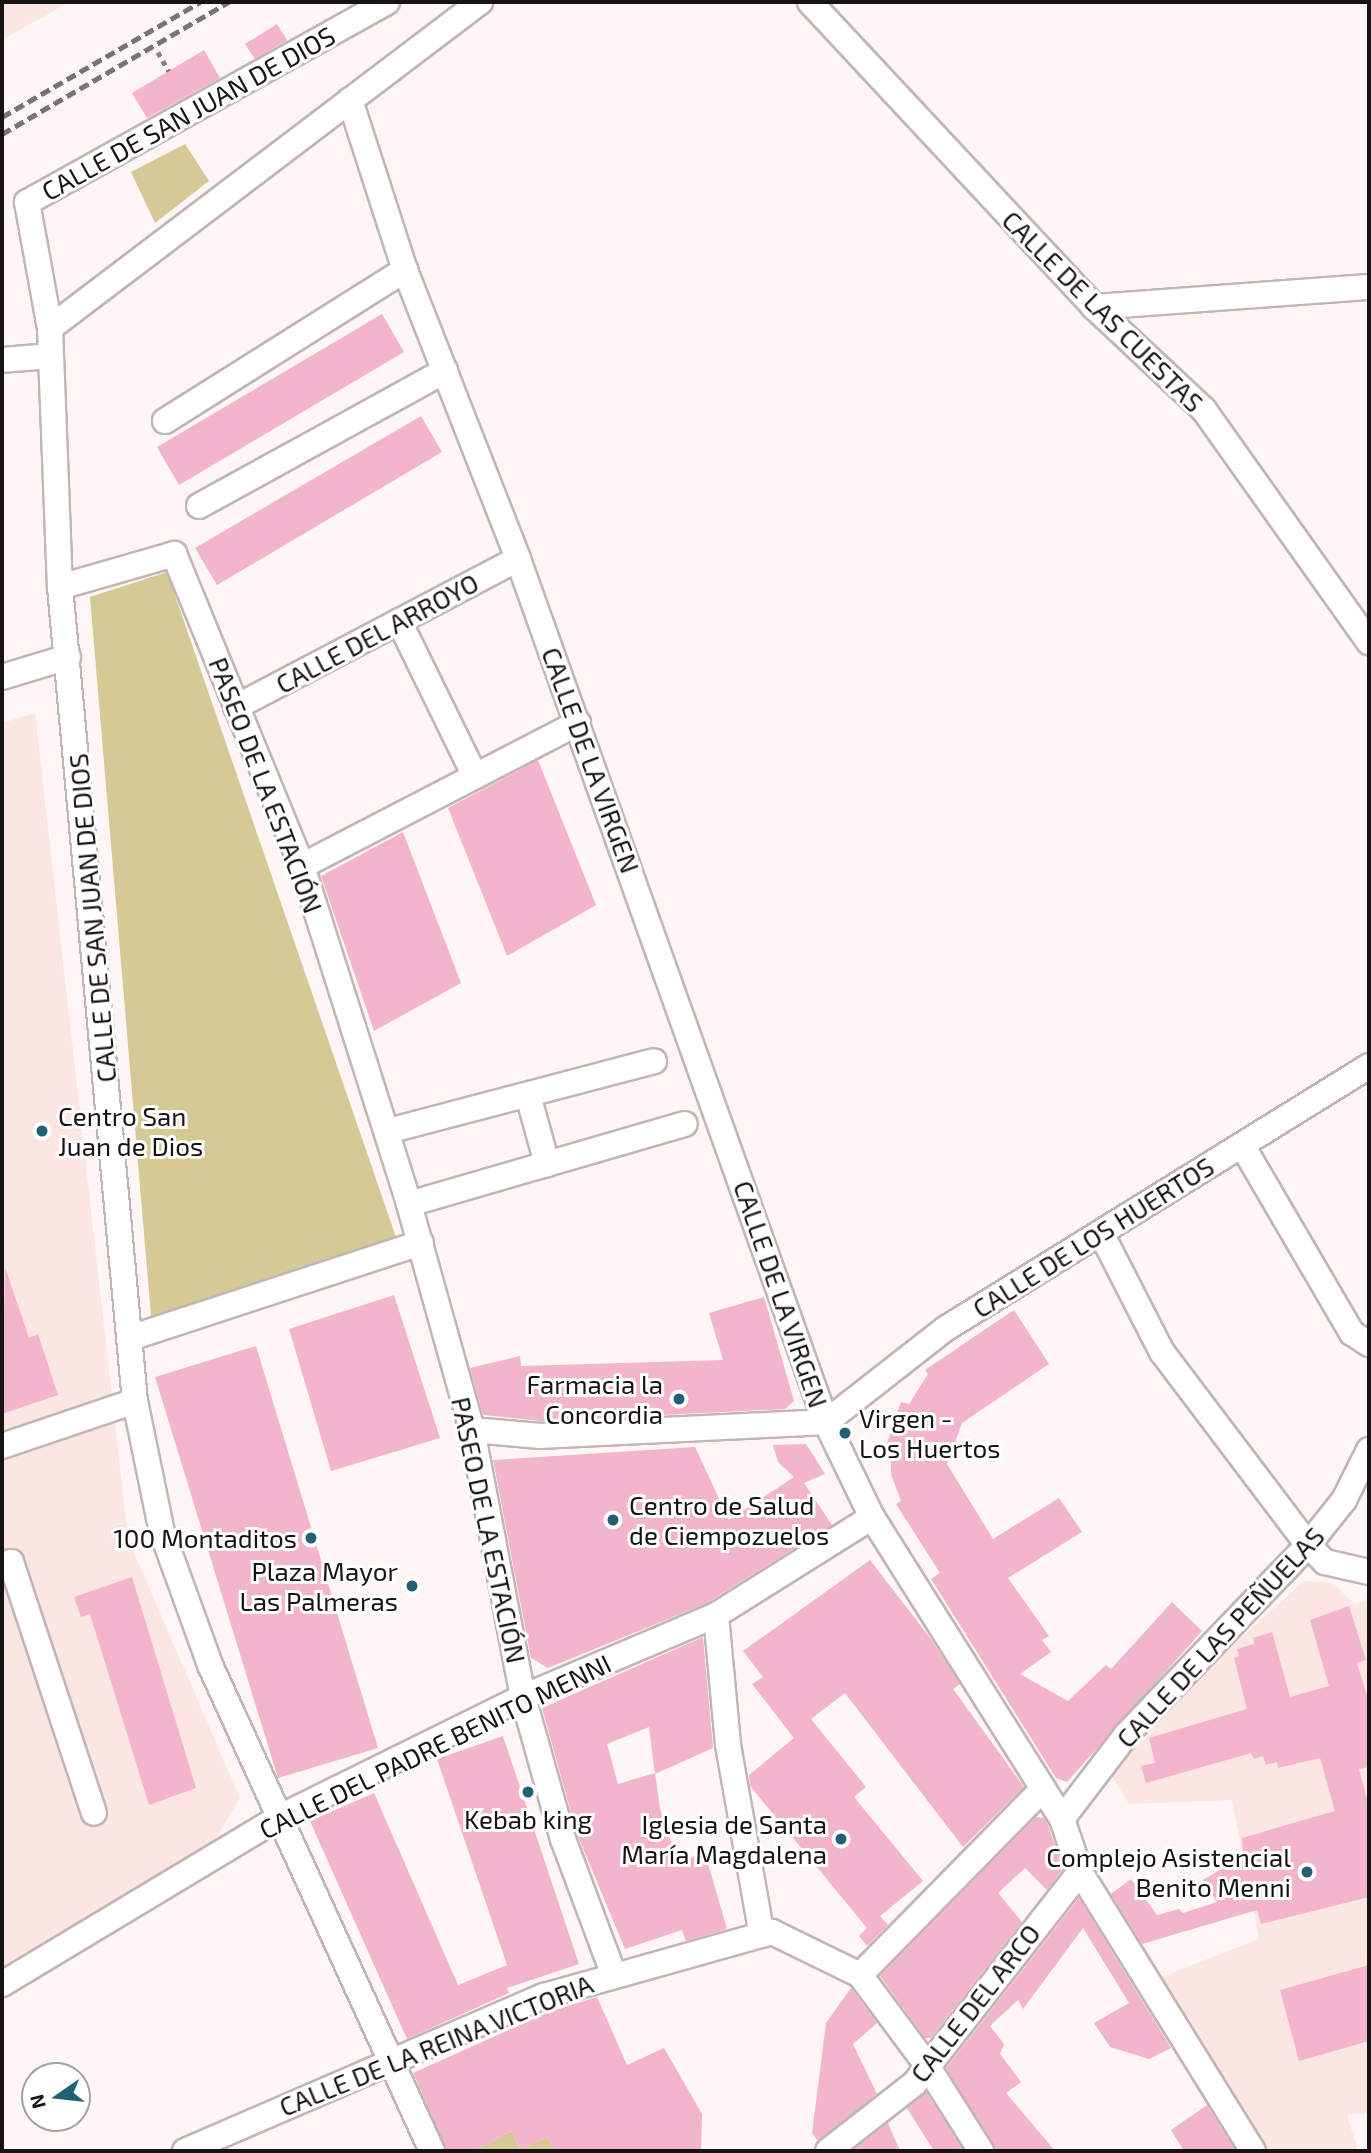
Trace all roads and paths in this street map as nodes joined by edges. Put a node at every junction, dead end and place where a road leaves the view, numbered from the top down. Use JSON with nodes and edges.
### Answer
{"nodes":[{"id":1,"x":387,"y":2,"type":"edge"},
{"id":2,"x":810,"y":2,"type":"edge"},
{"id":3,"x":465,"y":6,"type":"edge"},
{"id":4,"x":158,"y":52,"type":"dead end"},
{"id":5,"x":169,"y":71,"type":"dead end"},
{"id":6,"x":350,"y":100,"type":"junction"},
{"id":7,"x":405,"y":270,"type":"junction"},
{"id":8,"x":1369,"y":287,"type":"edge"},
{"id":9,"x":1094,"y":307,"type":"junction"},
{"id":10,"x":50,"y":328,"type":"junction"},
{"id":11,"x":51,"y":356,"type":"junction"},
{"id":12,"x":2,"y":360,"type":"edge"},
{"id":13,"x":445,"y":371,"type":"junction"},
{"id":14,"x":165,"y":421,"type":"dead end"},
{"id":15,"x":199,"y":506,"type":"dead end"},
{"id":16,"x":518,"y":559,"type":"junction"},
{"id":17,"x":60,"y":587,"type":"junction"},
{"id":18,"x":399,"y":621,"type":"junction"},
{"id":19,"x":1369,"y":642,"type":"edge"},
{"id":20,"x":68,"y":657,"type":"junction"},
{"id":21,"x":2,"y":677,"type":"edge"},
{"id":22,"x":236,"y":707,"type":"junction"},
{"id":23,"x":578,"y":723,"type":"junction"},
{"id":24,"x":475,"y":776,"type":"junction"},
{"id":25,"x":302,"y":866,"type":"junction"},
{"id":26,"x":654,"y":1061,"type":"dead end"},
{"id":27,"x":1369,"y":1067,"type":"edge"},
{"id":28,"x":528,"y":1095,"type":"junction"},
{"id":29,"x":685,"y":1124,"type":"dead end"},
{"id":30,"x":388,"y":1131,"type":"junction"},
{"id":31,"x":1242,"y":1145,"type":"junction"},
{"id":32,"x":547,"y":1164,"type":"junction"},
{"id":33,"x":410,"y":1204,"type":"junction"},
{"id":34,"x":1102,"y":1235,"type":"junction"},
{"id":35,"x":421,"y":1243,"type":"junction"},
{"id":36,"x":130,"y":1338,"type":"junction"},
{"id":37,"x":1369,"y":1344,"type":"edge"},
{"id":38,"x":135,"y":1401,"type":"junction"},
{"id":39,"x":826,"y":1422,"type":"junction"},
{"id":40,"x":472,"y":1430,"type":"junction"},
{"id":41,"x":2,"y":1446,"type":"edge"},
{"id":42,"x":1369,"y":1450,"type":"edge"},
{"id":43,"x":872,"y":1517,"type":"junction"},
{"id":44,"x":1308,"y":1545,"type":"junction"},
{"id":45,"x":2,"y":1566,"type":"edge"},
{"id":46,"x":1369,"y":1572,"type":"edge"},
{"id":47,"x":716,"y":1615,"type":"junction"},
{"id":48,"x":523,"y":1697,"type":"junction"},
{"id":49,"x":1043,"y":1789,"type":"junction"},
{"id":50,"x":94,"y":1813,"type":"dead end"},
{"id":51,"x":278,"y":1818,"type":"junction"},
{"id":52,"x":1062,"y":1819,"type":"junction"},
{"id":53,"x":1080,"y":1872,"type":"junction"},
{"id":54,"x":767,"y":1933,"type":"junction"},
{"id":55,"x":614,"y":1973,"type":"junction"},
{"id":56,"x":860,"y":1975,"type":"junction"},
{"id":57,"x":2,"y":1984,"type":"edge"},
{"id":58,"x":388,"y":2061,"type":"junction"},
{"id":59,"x":926,"y":2064,"type":"junction"},
{"id":60,"x":185,"y":2151,"type":"edge"},
{"id":61,"x":432,"y":2151,"type":"edge"},
{"id":62,"x":828,"y":2151,"type":"edge"},
{"id":63,"x":981,"y":2151,"type":"edge"},
{"id":64,"x":1253,"y":2151,"type":"edge"}],
"edges":[{"from":1,"to":10,"type":"street","name":"CALLE DE SAN JUAN DE DIOS"},
{"from":2,"to":9,"type":"street","name":"CALLE DE LAS CUESTAS"},
{"from":3,"to":6,"type":"street"},
{"from":4,"to":5,"type":"path"},
{"from":6,"to":7,"type":"street","name":"CALLE DE LA VIRGEN"},
{"from":6,"to":10,"type":"street"},
{"from":7,"to":13,"type":"street","name":"CALLE DE LA VIRGEN"},
{"from":7,"to":14,"type":"street"},
{"from":8,"to":9,"type":"street"},
{"from":9,"to":19,"type":"street","name":"CALLE DE LAS CUESTAS"},
{"from":10,"to":11,"type":"street","name":"CALLE DE SAN JUAN DE DIOS"},
{"from":11,"to":12,"type":"street"},
{"from":11,"to":17,"type":"street","name":"CALLE DE SAN JUAN DE DIOS"},
{"from":13,"to":15,"type":"street"},
{"from":13,"to":16,"type":"street","name":"CALLE DE LA VIRGEN"},
{"from":16,"to":18,"type":"street","name":"CALLE DEL ARROYO"},
{"from":16,"to":23,"type":"street","name":"CALLE DE LA VIRGEN"},
{"from":17,"to":20,"type":"street","name":"CALLE DE SAN JUAN DE DIOS"},
{"from":17,"to":22,"type":"street","name":"PASEO DE LA ESTACIÓN"},
{"from":18,"to":22,"type":"street","name":"CALLE DEL ARROYO"},
{"from":18,"to":24,"type":"street"},
{"from":20,"to":21,"type":"street"},
{"from":20,"to":36,"type":"street","name":"CALLE DE SAN JUAN DE DIOS"},
{"from":22,"to":25,"type":"street","name":"PASEO DE LA ESTACIÓN"},
{"from":23,"to":24,"type":"street"},
{"from":23,"to":39,"type":"street","name":"CALLE DE LA VIRGEN"},
{"from":24,"to":25,"type":"street"},
{"from":25,"to":30,"type":"street","name":"PASEO DE LA ESTACIÓN"},
{"from":26,"to":28,"type":"street"},
{"from":27,"to":31,"type":"street","name":"CALLE DE LOS HUERTOS"},
{"from":28,"to":30,"type":"street"},
{"from":28,"to":32,"type":"street"},
{"from":29,"to":32,"type":"street"},
{"from":30,"to":33,"type":"street","name":"PASEO DE LA ESTACIÓN"},
{"from":31,"to":34,"type":"street","name":"CALLE DE LOS HUERTOS"},
{"from":31,"to":37,"type":"street"},
{"from":32,"to":33,"type":"street"},
{"from":33,"to":35,"type":"street","name":"PASEO DE LA ESTACIÓN"},
{"from":34,"to":39,"type":"street","name":"CALLE DE LOS HUERTOS"},
{"from":34,"to":44,"type":"street"},
{"from":35,"to":36,"type":"street"},
{"from":35,"to":40,"type":"street","name":"PASEO DE LA ESTACIÓN"},
{"from":36,"to":38,"type":"street","name":"CALLE DE SAN JUAN DE DIOS"},
{"from":38,"to":41,"type":"street"},
{"from":38,"to":51,"type":"street","name":"CALLE DE SAN JUAN DE DIOS"},
{"from":39,"to":40,"type":"street"},
{"from":39,"to":43,"type":"street","name":"CALLE DE LA VIRGEN"},
{"from":40,"to":48,"type":"street","name":"PASEO DE LA ESTACIÓN"},
{"from":42,"to":44,"type":"street","name":"CALLE DE LAS PEÑUELAS"},
{"from":43,"to":47,"type":"street","name":"CALLE DEL PADRE BENITO MENNI"},
{"from":43,"to":49,"type":"street","name":"CALLE DE LA VIRGEN"},
{"from":44,"to":46,"type":"street"},
{"from":44,"to":52,"type":"street","name":"CALLE DE LAS PEÑUELAS"},
{"from":45,"to":50,"type":"street"},
{"from":47,"to":48,"type":"street","name":"CALLE DEL PADRE BENITO MENNI"},
{"from":47,"to":54,"type":"street"},
{"from":48,"to":51,"type":"street","name":"CALLE DEL PADRE BENITO MENNI"},
{"from":48,"to":55,"type":"street","name":"PASEO DE LA ESTACIÓN"},
{"from":49,"to":52,"type":"street","name":"CALLE DE LA VIRGEN"},
{"from":49,"to":56,"type":"street"},
{"from":51,"to":57,"type":"street","name":"CALLE DEL PADRE BENITO MENNI"},
{"from":51,"to":58,"type":"street","name":"CALLE DE SAN JUAN DE DIOS"},
{"from":52,"to":53,"type":"street","name":"CALLE DE LA VIRGEN"},
{"from":53,"to":59,"type":"street","name":"CALLE DEL ARCO"},
{"from":53,"to":64,"type":"street","name":"CALLE DE LA VIRGEN"},
{"from":54,"to":55,"type":"street","name":"CALLE DE LA REINA VICTORIA"},
{"from":54,"to":56,"type":"street"},
{"from":55,"to":58,"type":"street","name":"CALLE DE LA REINA VICTORIA"},
{"from":56,"to":59,"type":"street"},
{"from":58,"to":60,"type":"street","name":"CALLE DE LA REINA VICTORIA"},
{"from":58,"to":61,"type":"street","name":"CALLE DE SAN JUAN DE DIOS"},
{"from":59,"to":62,"type":"street","name":"CALLE DEL ARCO"},
{"from":59,"to":63,"type":"street"}]}
